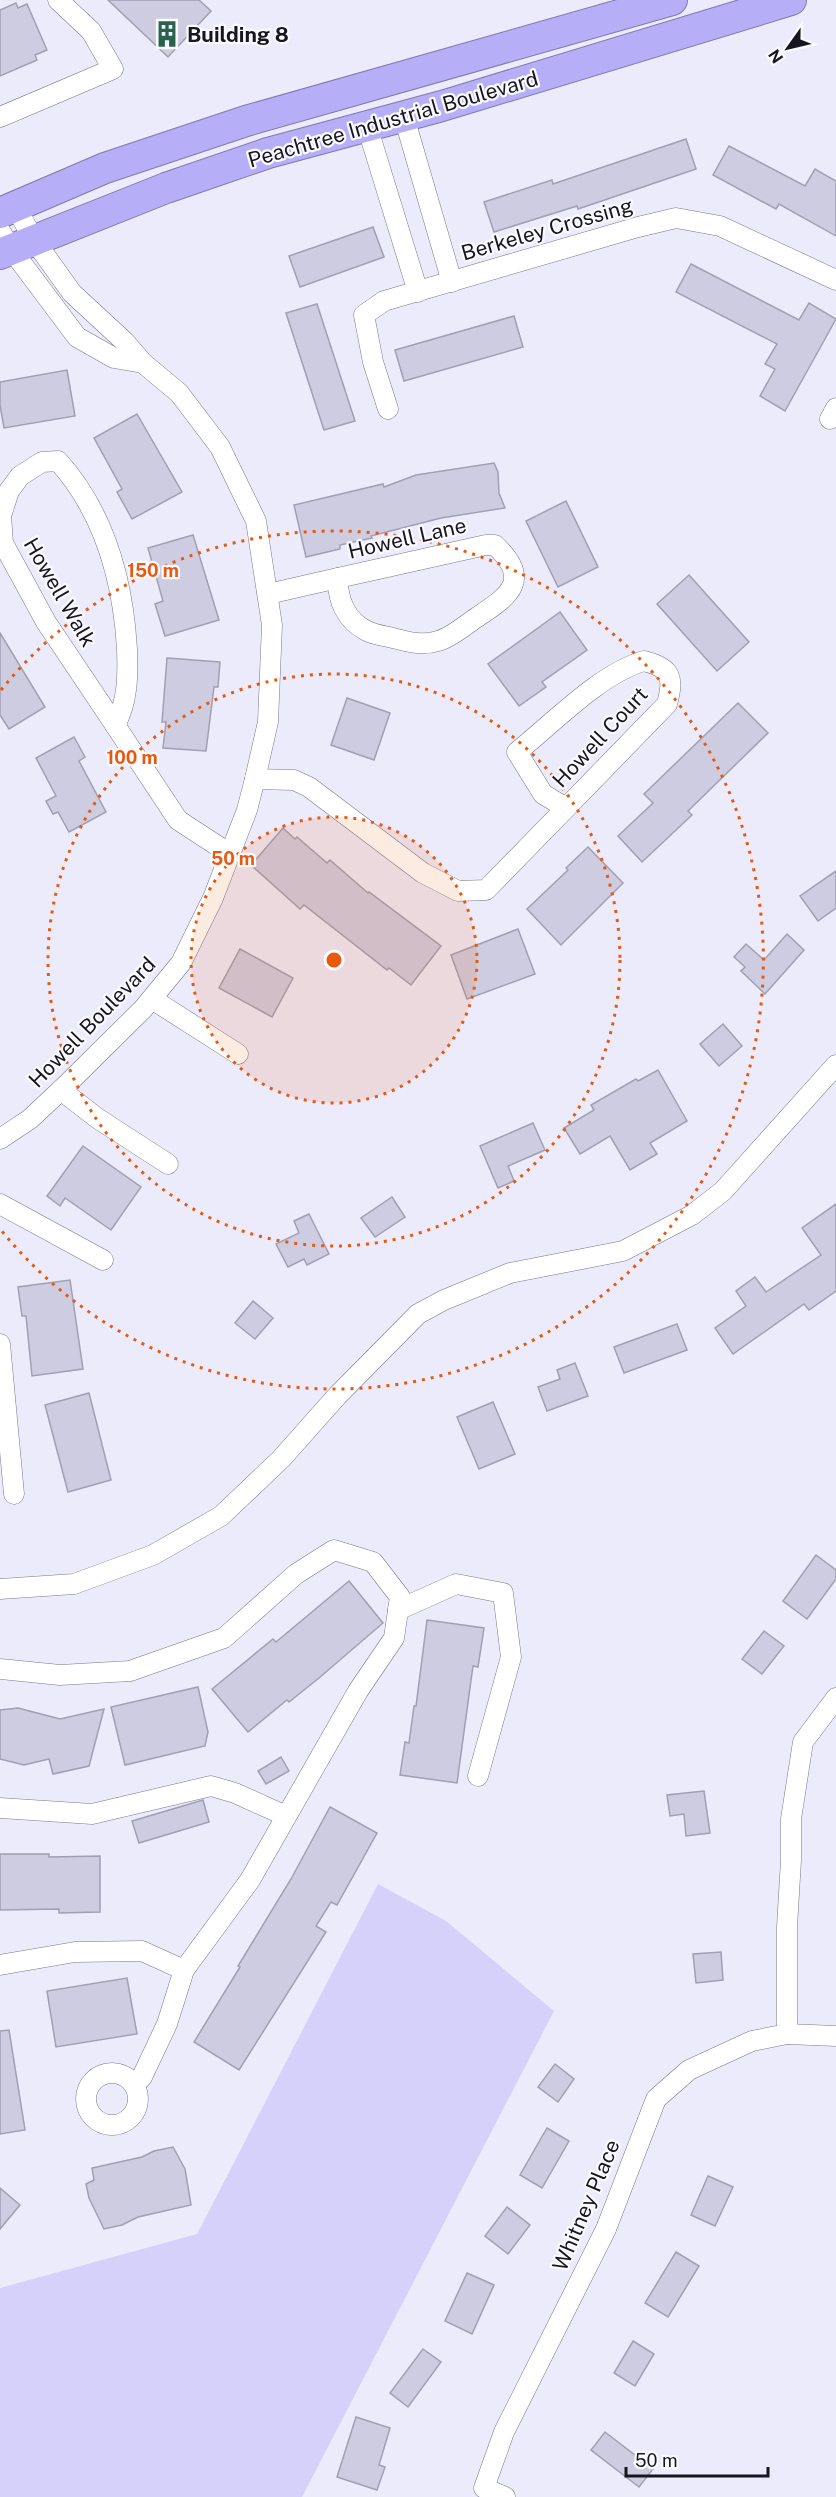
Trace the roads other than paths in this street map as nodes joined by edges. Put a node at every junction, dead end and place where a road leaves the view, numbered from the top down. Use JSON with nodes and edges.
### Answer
{"nodes":[{"id":1,"x":58,"y":0,"type":"edge"},
{"id":2,"x":672,"y":0,"type":"edge"},
{"id":3,"x":791,"y":0,"type":"edge"},
{"id":4,"x":0,"y":117,"type":"edge"},
{"id":5,"x":404,"y":117,"type":"junction"},
{"id":6,"x":367,"y":126,"type":"junction"},
{"id":7,"x":10,"y":232,"type":"edge"},
{"id":8,"x":836,"y":280,"type":"edge"},
{"id":9,"x":452,"y":282,"type":"junction"},
{"id":10,"x":418,"y":292,"type":"junction"},
{"id":11,"x":143,"y":363,"type":"junction"},
{"id":12,"x":388,"y":409,"type":"dead end"},
{"id":13,"x":338,"y":578,"type":"junction"},
{"id":14,"x":268,"y":594,"type":"junction"},
{"id":15,"x":115,"y":725,"type":"junction"},
{"id":16,"x":255,"y":779,"type":"junction"},
{"id":17,"x":566,"y":808,"type":"junction"},
{"id":18,"x":230,"y":854,"type":"junction"},
{"id":19,"x":152,"y":999,"type":"junction"},
{"id":20,"x":238,"y":1054,"type":"dead end"},
{"id":21,"x":836,"y":1065,"type":"edge"},
{"id":22,"x":61,"y":1090,"type":"junction"},
{"id":23,"x":2,"y":1135,"type":"edge"},
{"id":24,"x":168,"y":1164,"type":"dead end"},
{"id":25,"x":0,"y":1203,"type":"edge"},
{"id":26,"x":103,"y":1260,"type":"dead end"},
{"id":27,"x":0,"y":1344,"type":"edge"},
{"id":28,"x":3,"y":1417,"type":"edge"},
{"id":29,"x":14,"y":1494,"type":"dead end"},
{"id":30,"x":0,"y":1589,"type":"edge"},
{"id":31,"x":398,"y":1610,"type":"junction"},
{"id":32,"x":0,"y":1669,"type":"edge"},
{"id":33,"x":836,"y":1698,"type":"edge"},
{"id":34,"x":478,"y":1776,"type":"dead end"},
{"id":35,"x":0,"y":1808,"type":"edge"},
{"id":36,"x":286,"y":1816,"type":"junction"},
{"id":37,"x":0,"y":1965,"type":"edge"},
{"id":38,"x":184,"y":1970,"type":"junction"},
{"id":39,"x":787,"y":2034,"type":"junction"},
{"id":40,"x":836,"y":2036,"type":"edge"},
{"id":41,"x":134,"y":2085,"type":"dead end"},
{"id":42,"x":505,"y":2497,"type":"edge"}],
"edges":[{"from":1,"to":4,"type":"street"},
{"from":2,"to":7,"type":"highway","name":"Peachtree Industrial Boulevard"},
{"from":3,"to":5,"type":"highway","name":"Peachtree Industrial Boulevard"},
{"from":5,"to":6,"type":"highway","name":"Peachtree Industrial Boulevard"},
{"from":5,"to":9,"type":"street"},
{"from":6,"to":7,"type":"highway","name":"Peachtree Industrial Boulevard"},
{"from":6,"to":10,"type":"street"},
{"from":7,"to":11,"type":"street","name":"Howell Boulevard"},
{"from":7,"to":11,"type":"street","name":"Howell Boulevard"},
{"from":8,"to":9,"type":"street","name":"Berkeley Crossing"},
{"from":9,"to":10,"type":"street","name":"Berkeley Crossing"},
{"from":10,"to":12,"type":"street","name":"Berkeley Crossing"},
{"from":11,"to":14,"type":"street","name":"Howell Boulevard"},
{"from":13,"to":13,"type":"street","name":"Howell Lane"},
{"from":13,"to":14,"type":"street","name":"Howell Lane"},
{"from":14,"to":16,"type":"street","name":"Howell Boulevard"},
{"from":15,"to":15,"type":"street","name":"Howell Walk"},
{"from":15,"to":18,"type":"street","name":"Howell Walk"},
{"from":16,"to":17,"type":"street","name":"Howell Court"},
{"from":16,"to":18,"type":"street","name":"Howell Boulevard"},
{"from":17,"to":17,"type":"street","name":"Howell Court"},
{"from":18,"to":19,"type":"street","name":"Howell Boulevard"},
{"from":19,"to":20,"type":"street"},
{"from":19,"to":22,"type":"street","name":"Howell Boulevard"},
{"from":21,"to":30,"type":"street"},
{"from":22,"to":23,"type":"street","name":"Howell Boulevard"},
{"from":22,"to":24,"type":"street"},
{"from":25,"to":26,"type":"street"},
{"from":27,"to":28,"type":"street"},
{"from":28,"to":29,"type":"street"},
{"from":31,"to":32,"type":"street"},
{"from":31,"to":34,"type":"street"},
{"from":31,"to":36,"type":"street"},
{"from":33,"to":39,"type":"street"},
{"from":35,"to":36,"type":"street"},
{"from":36,"to":38,"type":"street"},
{"from":37,"to":38,"type":"street"},
{"from":38,"to":41,"type":"street"},
{"from":39,"to":40,"type":"street","name":"Whitney Place"},
{"from":39,"to":42,"type":"street","name":"Whitney Place"}]}
